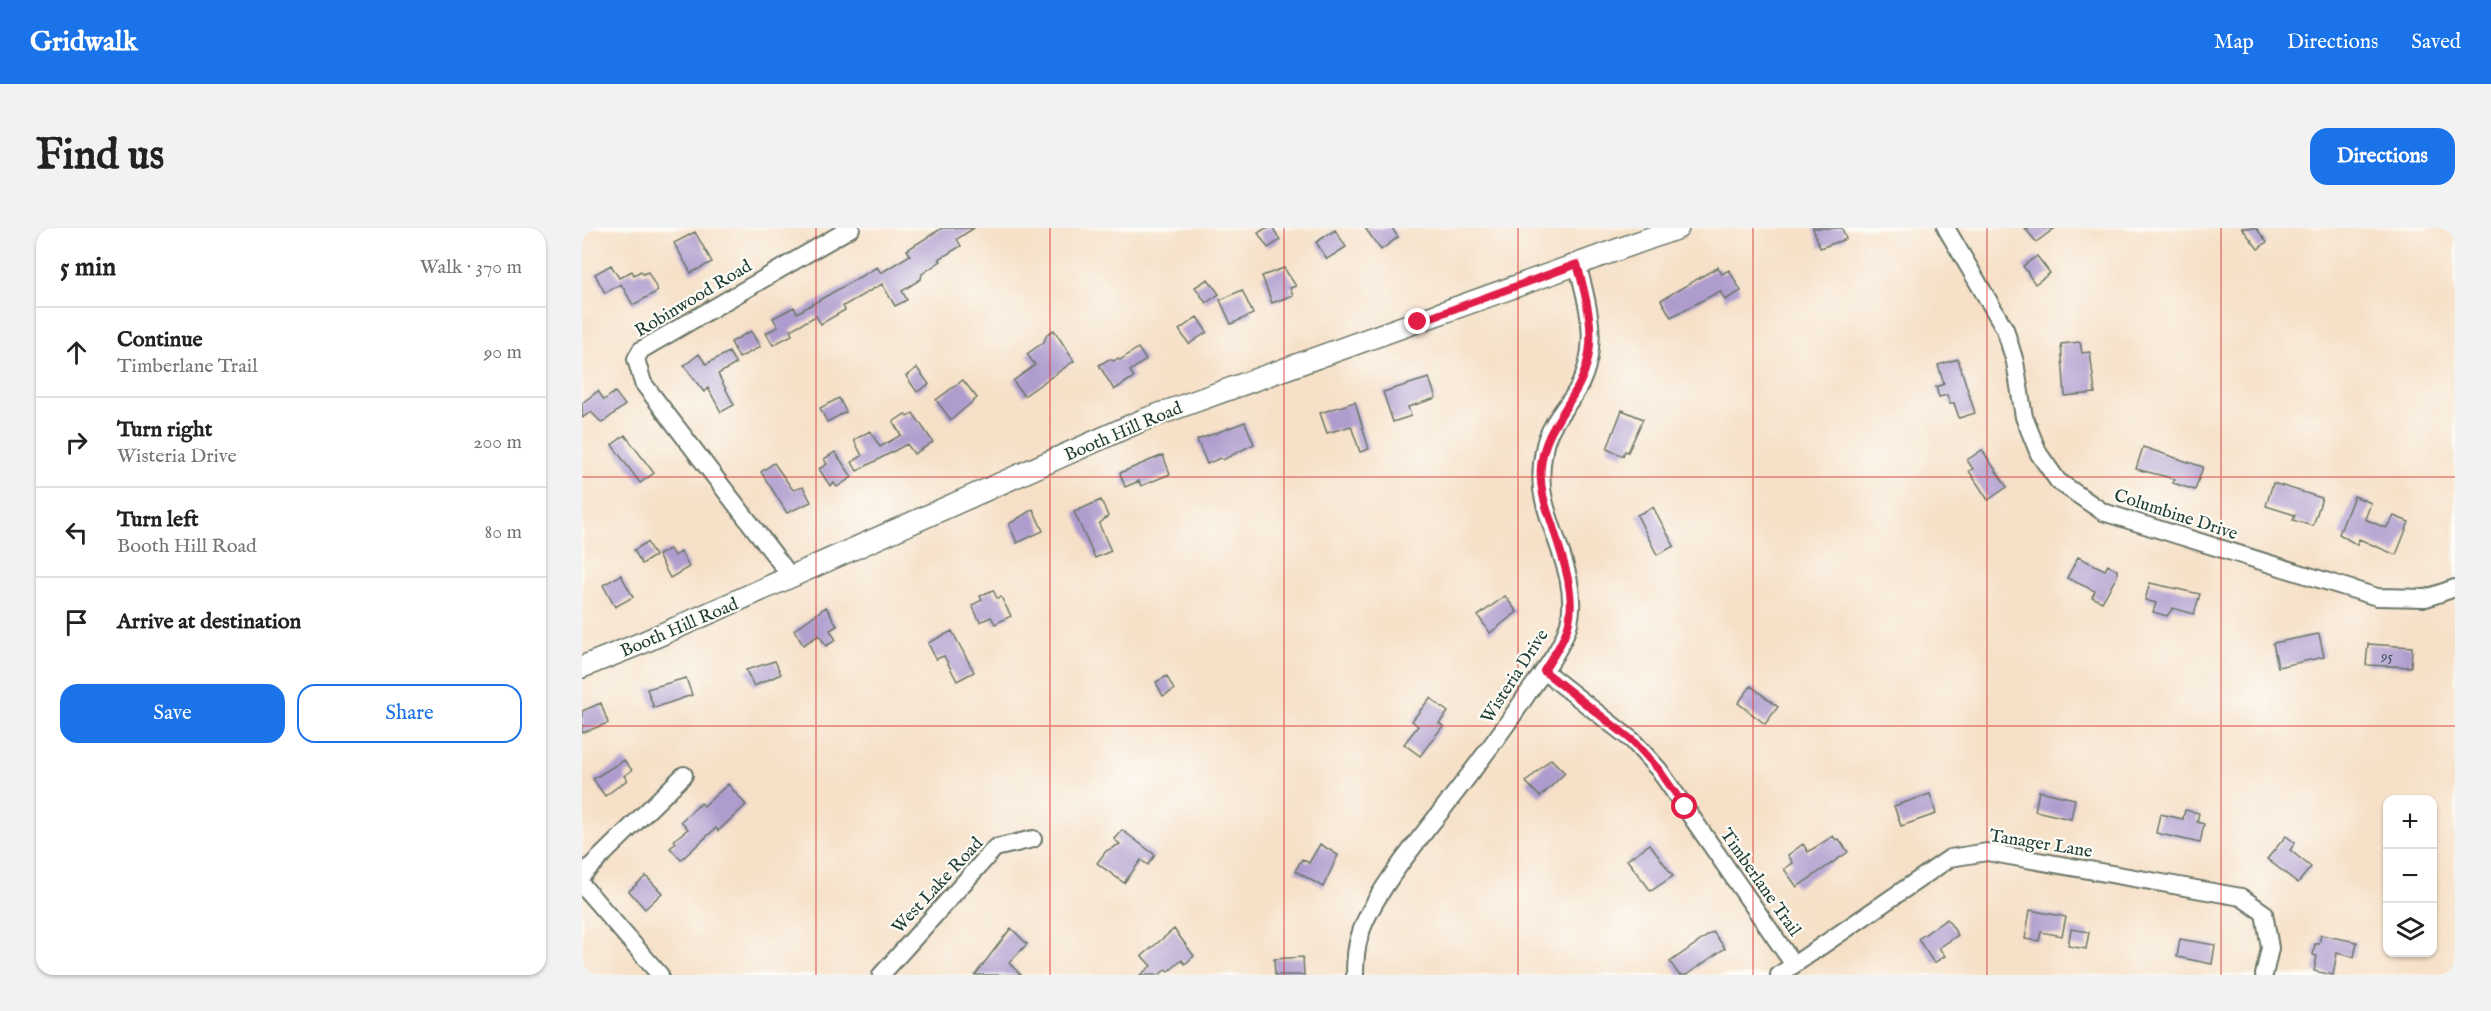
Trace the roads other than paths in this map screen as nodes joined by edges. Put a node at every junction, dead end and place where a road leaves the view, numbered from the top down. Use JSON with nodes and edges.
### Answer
{"nodes":[{"id":1,"x":851,"y":228,"type":"edge"},
{"id":2,"x":1678,"y":228,"type":"edge"},
{"id":3,"x":1946,"y":228,"type":"edge"},
{"id":4,"x":1577,"y":264,"type":"junction"},
{"id":5,"x":792,"y":578,"type":"junction"},
{"id":6,"x":2455,"y":588,"type":"edge"},
{"id":7,"x":582,"y":667,"type":"edge"},
{"id":8,"x":1544,"y":671,"type":"junction"},
{"id":9,"x":684,"y":776,"type":"dead end"},
{"id":10,"x":1033,"y":839,"type":"dead end"},
{"id":11,"x":582,"y":875,"type":"edge"},
{"id":12,"x":582,"y":885,"type":"edge"},
{"id":13,"x":1794,"y":965,"type":"junction"},
{"id":14,"x":660,"y":975,"type":"edge"},
{"id":15,"x":881,"y":975,"type":"edge"},
{"id":16,"x":1354,"y":975,"type":"edge"},
{"id":17,"x":1779,"y":975,"type":"edge"},
{"id":18,"x":2264,"y":975,"type":"edge"}],
"edges":[{"from":1,"to":5,"type":"street","name":"Robinwood Road"},
{"from":2,"to":4,"type":"street","name":"Booth Hill Road"},
{"from":3,"to":6,"type":"street","name":"Columbine Drive"},
{"from":4,"to":5,"type":"street","name":"Booth Hill Road"},
{"from":4,"to":8,"type":"street","name":"Wisteria Drive"},
{"from":5,"to":7,"type":"street","name":"Booth Hill Road"},
{"from":8,"to":13,"type":"street","name":"Timberlane Trail"},
{"from":8,"to":16,"type":"street","name":"Wisteria Drive"},
{"from":9,"to":11,"type":"street"},
{"from":10,"to":15,"type":"street","name":"West Lake Road"},
{"from":12,"to":14,"type":"street"},
{"from":13,"to":17,"type":"street","name":"Tanager Lane"},
{"from":13,"to":18,"type":"street","name":"Tanager Lane"}]}
